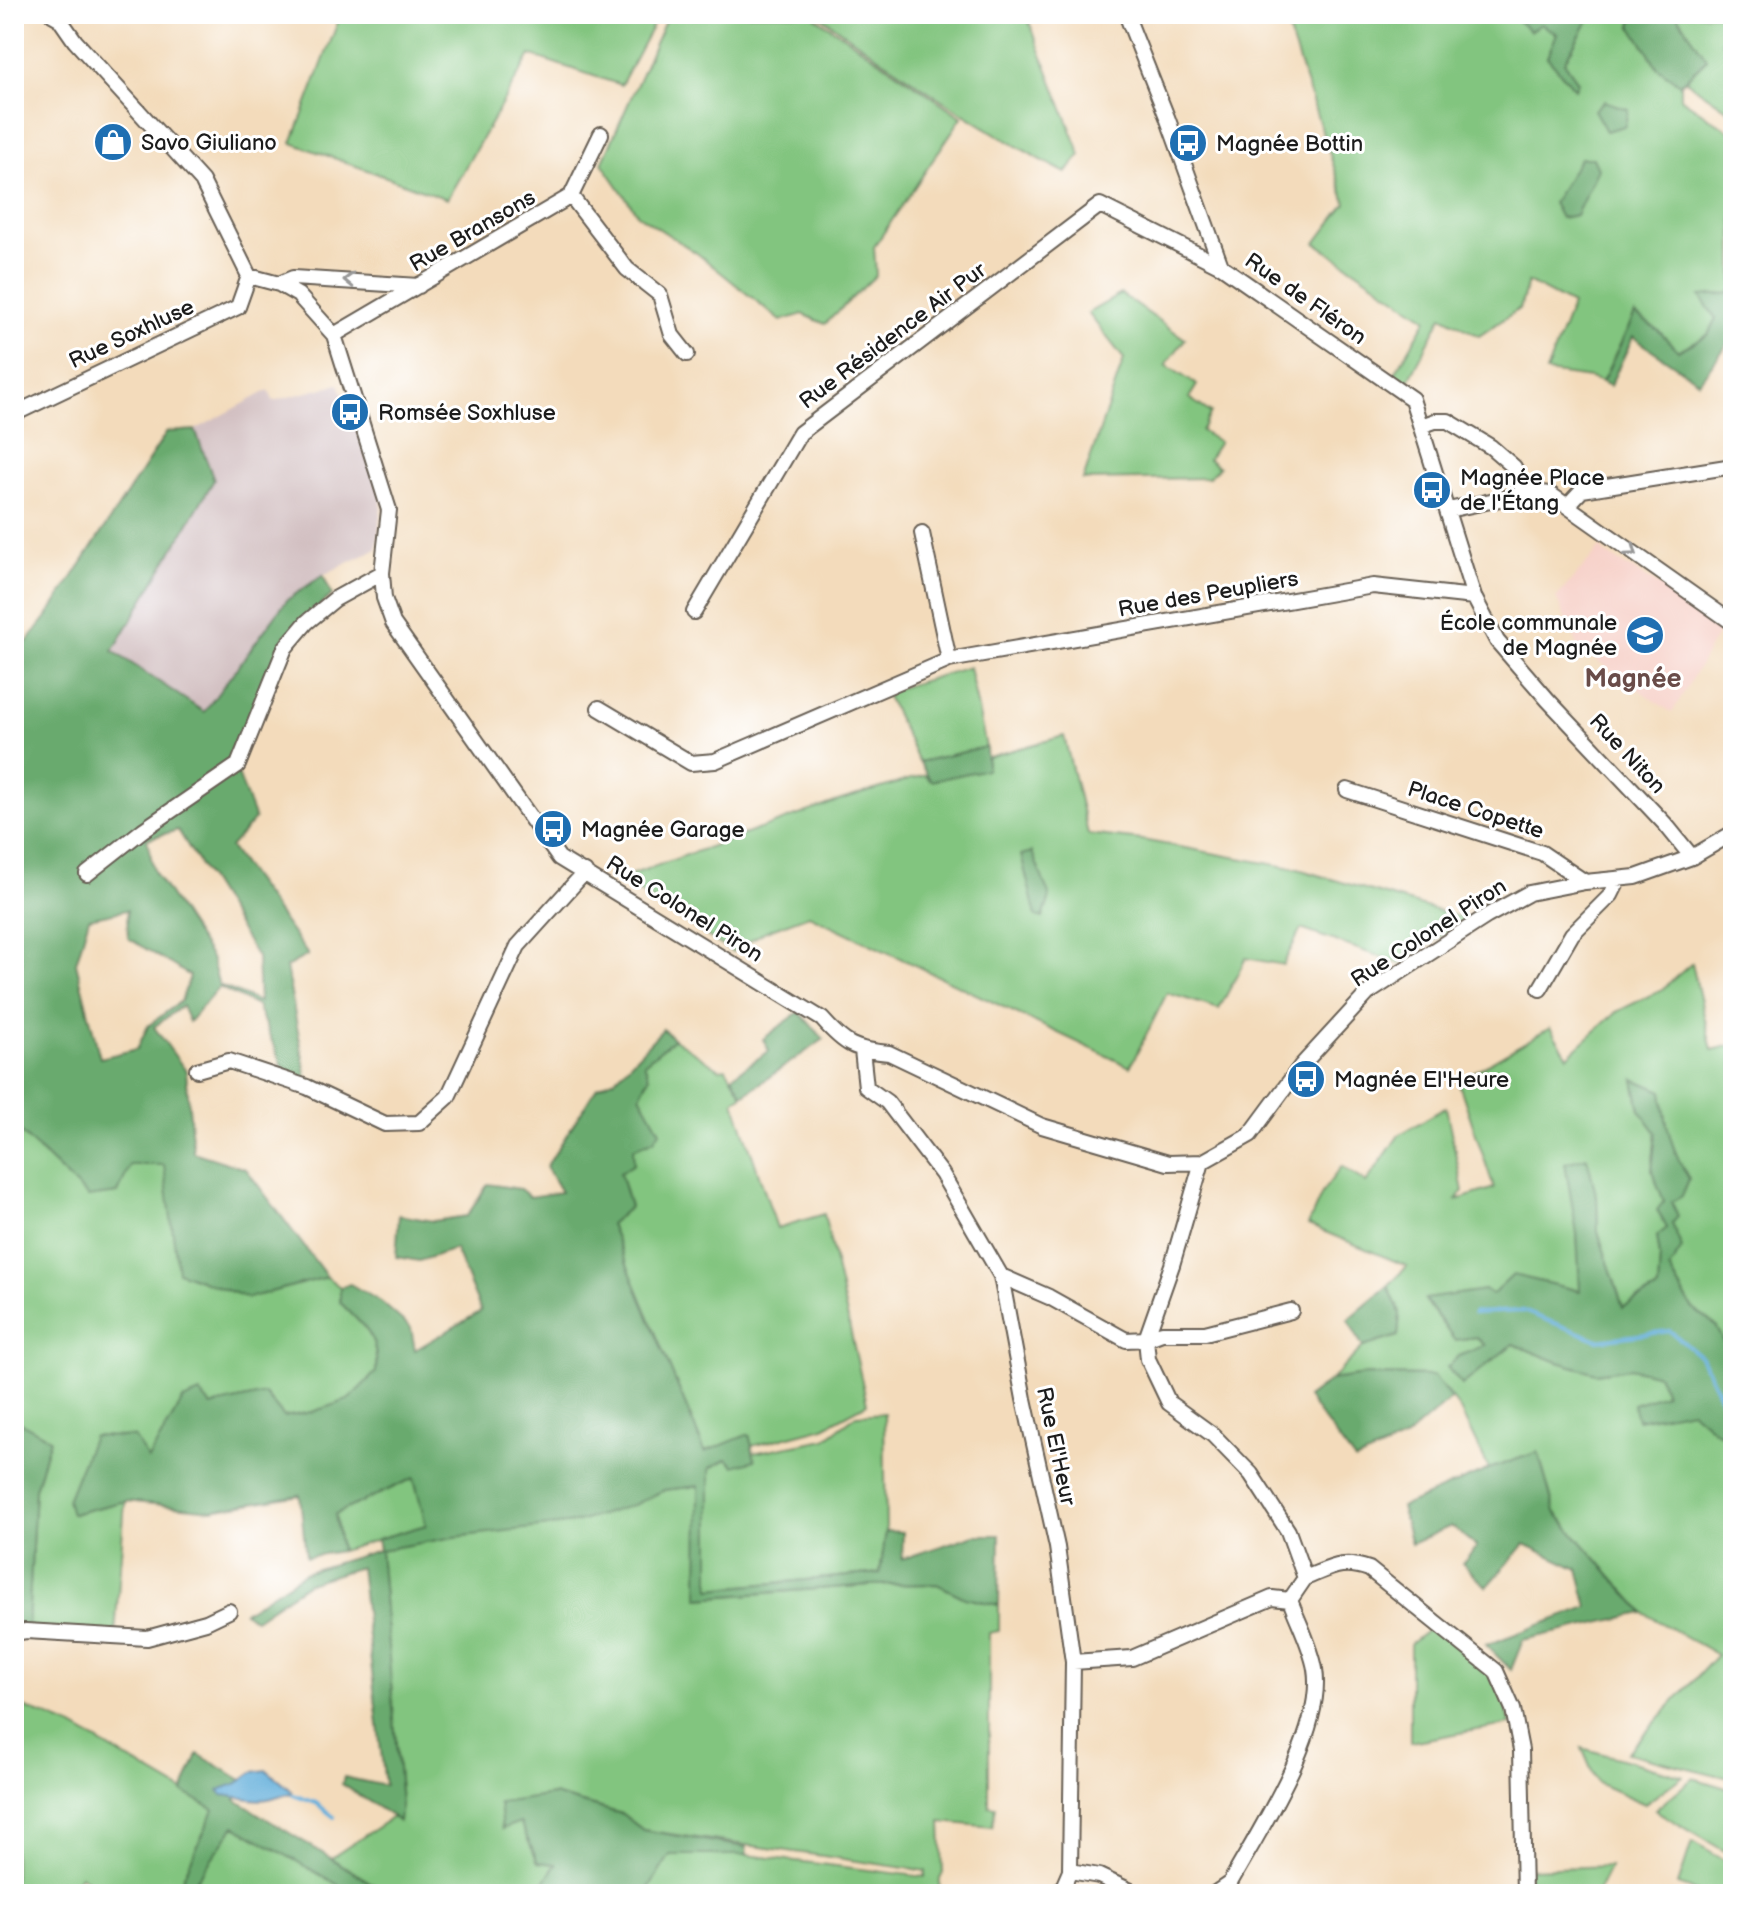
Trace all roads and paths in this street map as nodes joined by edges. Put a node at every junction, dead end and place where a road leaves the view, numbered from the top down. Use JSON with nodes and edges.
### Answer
{"nodes":[{"id":1,"x":1126,"y":14,"type":"edge"},
{"id":2,"x":58,"y":15,"type":"edge"},
{"id":3,"x":601,"y":134,"type":"dead end"},
{"id":4,"x":571,"y":196,"type":"junction"},
{"id":5,"x":1221,"y":266,"type":"junction"},
{"id":6,"x":249,"y":276,"type":"junction"},
{"id":7,"x":279,"y":284,"type":"junction"},
{"id":8,"x":420,"y":286,"type":"junction"},
{"id":9,"x":334,"y":335,"type":"junction"},
{"id":10,"x":687,"y":354,"type":"dead end"},
{"id":11,"x":14,"y":414,"type":"edge"},
{"id":12,"x":1421,"y":426,"type":"junction"},
{"id":13,"x":1733,"y":466,"type":"edge"},
{"id":14,"x":1524,"y":494,"type":"junction"},
{"id":15,"x":1568,"y":505,"type":"junction"},
{"id":16,"x":1448,"y":510,"type":"junction"},
{"id":17,"x":922,"y":533,"type":"dead end"},
{"id":18,"x":382,"y":573,"type":"junction"},
{"id":19,"x":1474,"y":597,"type":"junction"},
{"id":20,"x":694,"y":612,"type":"dead end"},
{"id":21,"x":1733,"y":623,"type":"edge"},
{"id":22,"x":949,"y":660,"type":"junction"},
{"id":23,"x":599,"y":708,"type":"dead end"},
{"id":24,"x":1347,"y":790,"type":"dead end"},
{"id":25,"x":1733,"y":833,"type":"edge"},
{"id":26,"x":1692,"y":857,"type":"junction"},
{"id":27,"x":585,"y":872,"type":"junction"},
{"id":28,"x":87,"y":874,"type":"dead end"},
{"id":29,"x":1619,"y":879,"type":"junction"},
{"id":30,"x":1585,"y":882,"type":"junction"},
{"id":31,"x":1540,"y":989,"type":"dead end"},
{"id":32,"x":862,"y":1050,"type":"junction"},
{"id":33,"x":197,"y":1070,"type":"dead end"},
{"id":34,"x":1202,"y":1162,"type":"junction"},
{"id":35,"x":1001,"y":1276,"type":"junction"},
{"id":36,"x":1291,"y":1311,"type":"dead end"},
{"id":37,"x":1146,"y":1339,"type":"junction"},
{"id":38,"x":1305,"y":1578,"type":"junction"},
{"id":39,"x":1290,"y":1600,"type":"junction"},
{"id":40,"x":229,"y":1611,"type":"dead end"},
{"id":41,"x":14,"y":1633,"type":"edge"},
{"id":42,"x":1073,"y":1662,"type":"junction"},
{"id":43,"x":1070,"y":1871,"type":"junction"},
{"id":44,"x":1060,"y":1894,"type":"edge"},
{"id":45,"x":1137,"y":1894,"type":"edge"},
{"id":46,"x":1214,"y":1894,"type":"edge"},
{"id":47,"x":1524,"y":1894,"type":"edge"}],
"edges":[{"from":1,"to":5,"type":"street","name":"Rue de Fléron"},
{"from":2,"to":6,"type":"street"},
{"from":3,"to":4,"type":"street"},
{"from":4,"to":8,"type":"street","name":"Rue Bransons"},
{"from":4,"to":10,"type":"street"},
{"from":5,"to":12,"type":"street","name":"Rue de Fléron"},
{"from":5,"to":20,"type":"street","name":"Rue Résidence Air Pur"},
{"from":6,"to":7,"type":"street","name":"Rue Colonel Piron"},
{"from":6,"to":11,"type":"street","name":"Rue Soxhluse"},
{"from":8,"to":7,"type":"street","one_way":true},
{"from":7,"to":9,"type":"street","name":"Rue Colonel Piron"},
{"from":8,"to":9,"type":"street","name":"Rue Bransons"},
{"from":9,"to":18,"type":"street","name":"Rue Colonel Piron"},
{"from":12,"to":14,"type":"street"},
{"from":12,"to":16,"type":"street","name":"Rue de Fléron"},
{"from":13,"to":15,"type":"street"},
{"from":14,"to":15,"type":"street"},
{"from":14,"to":16,"type":"street"},
{"from":15,"to":21,"type":"street","one_way":true},
{"from":16,"to":19,"type":"street","name":"Rue Niton"},
{"from":17,"to":22,"type":"street"},
{"from":18,"to":27,"type":"street","name":"Rue Colonel Piron"},
{"from":18,"to":28,"type":"street"},
{"from":19,"to":22,"type":"street","name":"Rue des Peupliers"},
{"from":19,"to":26,"type":"street","name":"Rue Niton"},
{"from":22,"to":23,"type":"street","name":"Rue des Peupliers"},
{"from":24,"to":30,"type":"street","name":"Place Copette"},
{"from":25,"to":26,"type":"street","name":"Rue Colonel Piron"},
{"from":26,"to":29,"type":"street","name":"Rue Colonel Piron"},
{"from":27,"to":32,"type":"street","name":"Rue Colonel Piron"},
{"from":27,"to":33,"type":"street"},
{"from":29,"to":30,"type":"street","name":"Rue Colonel Piron"},
{"from":29,"to":31,"type":"street"},
{"from":30,"to":34,"type":"street","name":"Rue Colonel Piron"},
{"from":32,"to":34,"type":"street","name":"Rue Colonel Piron"},
{"from":32,"to":35,"type":"street","name":"Rue El'Heur"},
{"from":34,"to":37,"type":"street"},
{"from":35,"to":37,"type":"street"},
{"from":35,"to":42,"type":"street","name":"Rue El'Heur"},
{"from":36,"to":37,"type":"street"},
{"from":37,"to":38,"type":"street"},
{"from":38,"to":39,"type":"street"},
{"from":38,"to":47,"type":"street"},
{"from":39,"to":42,"type":"street"},
{"from":39,"to":46,"type":"street"},
{"from":40,"to":41,"type":"street"},
{"from":42,"to":43,"type":"street","name":"Rue El'Heur"},
{"from":43,"to":44,"type":"street","name":"Rue El'Heur"},
{"from":43,"to":45,"type":"street"}]}
